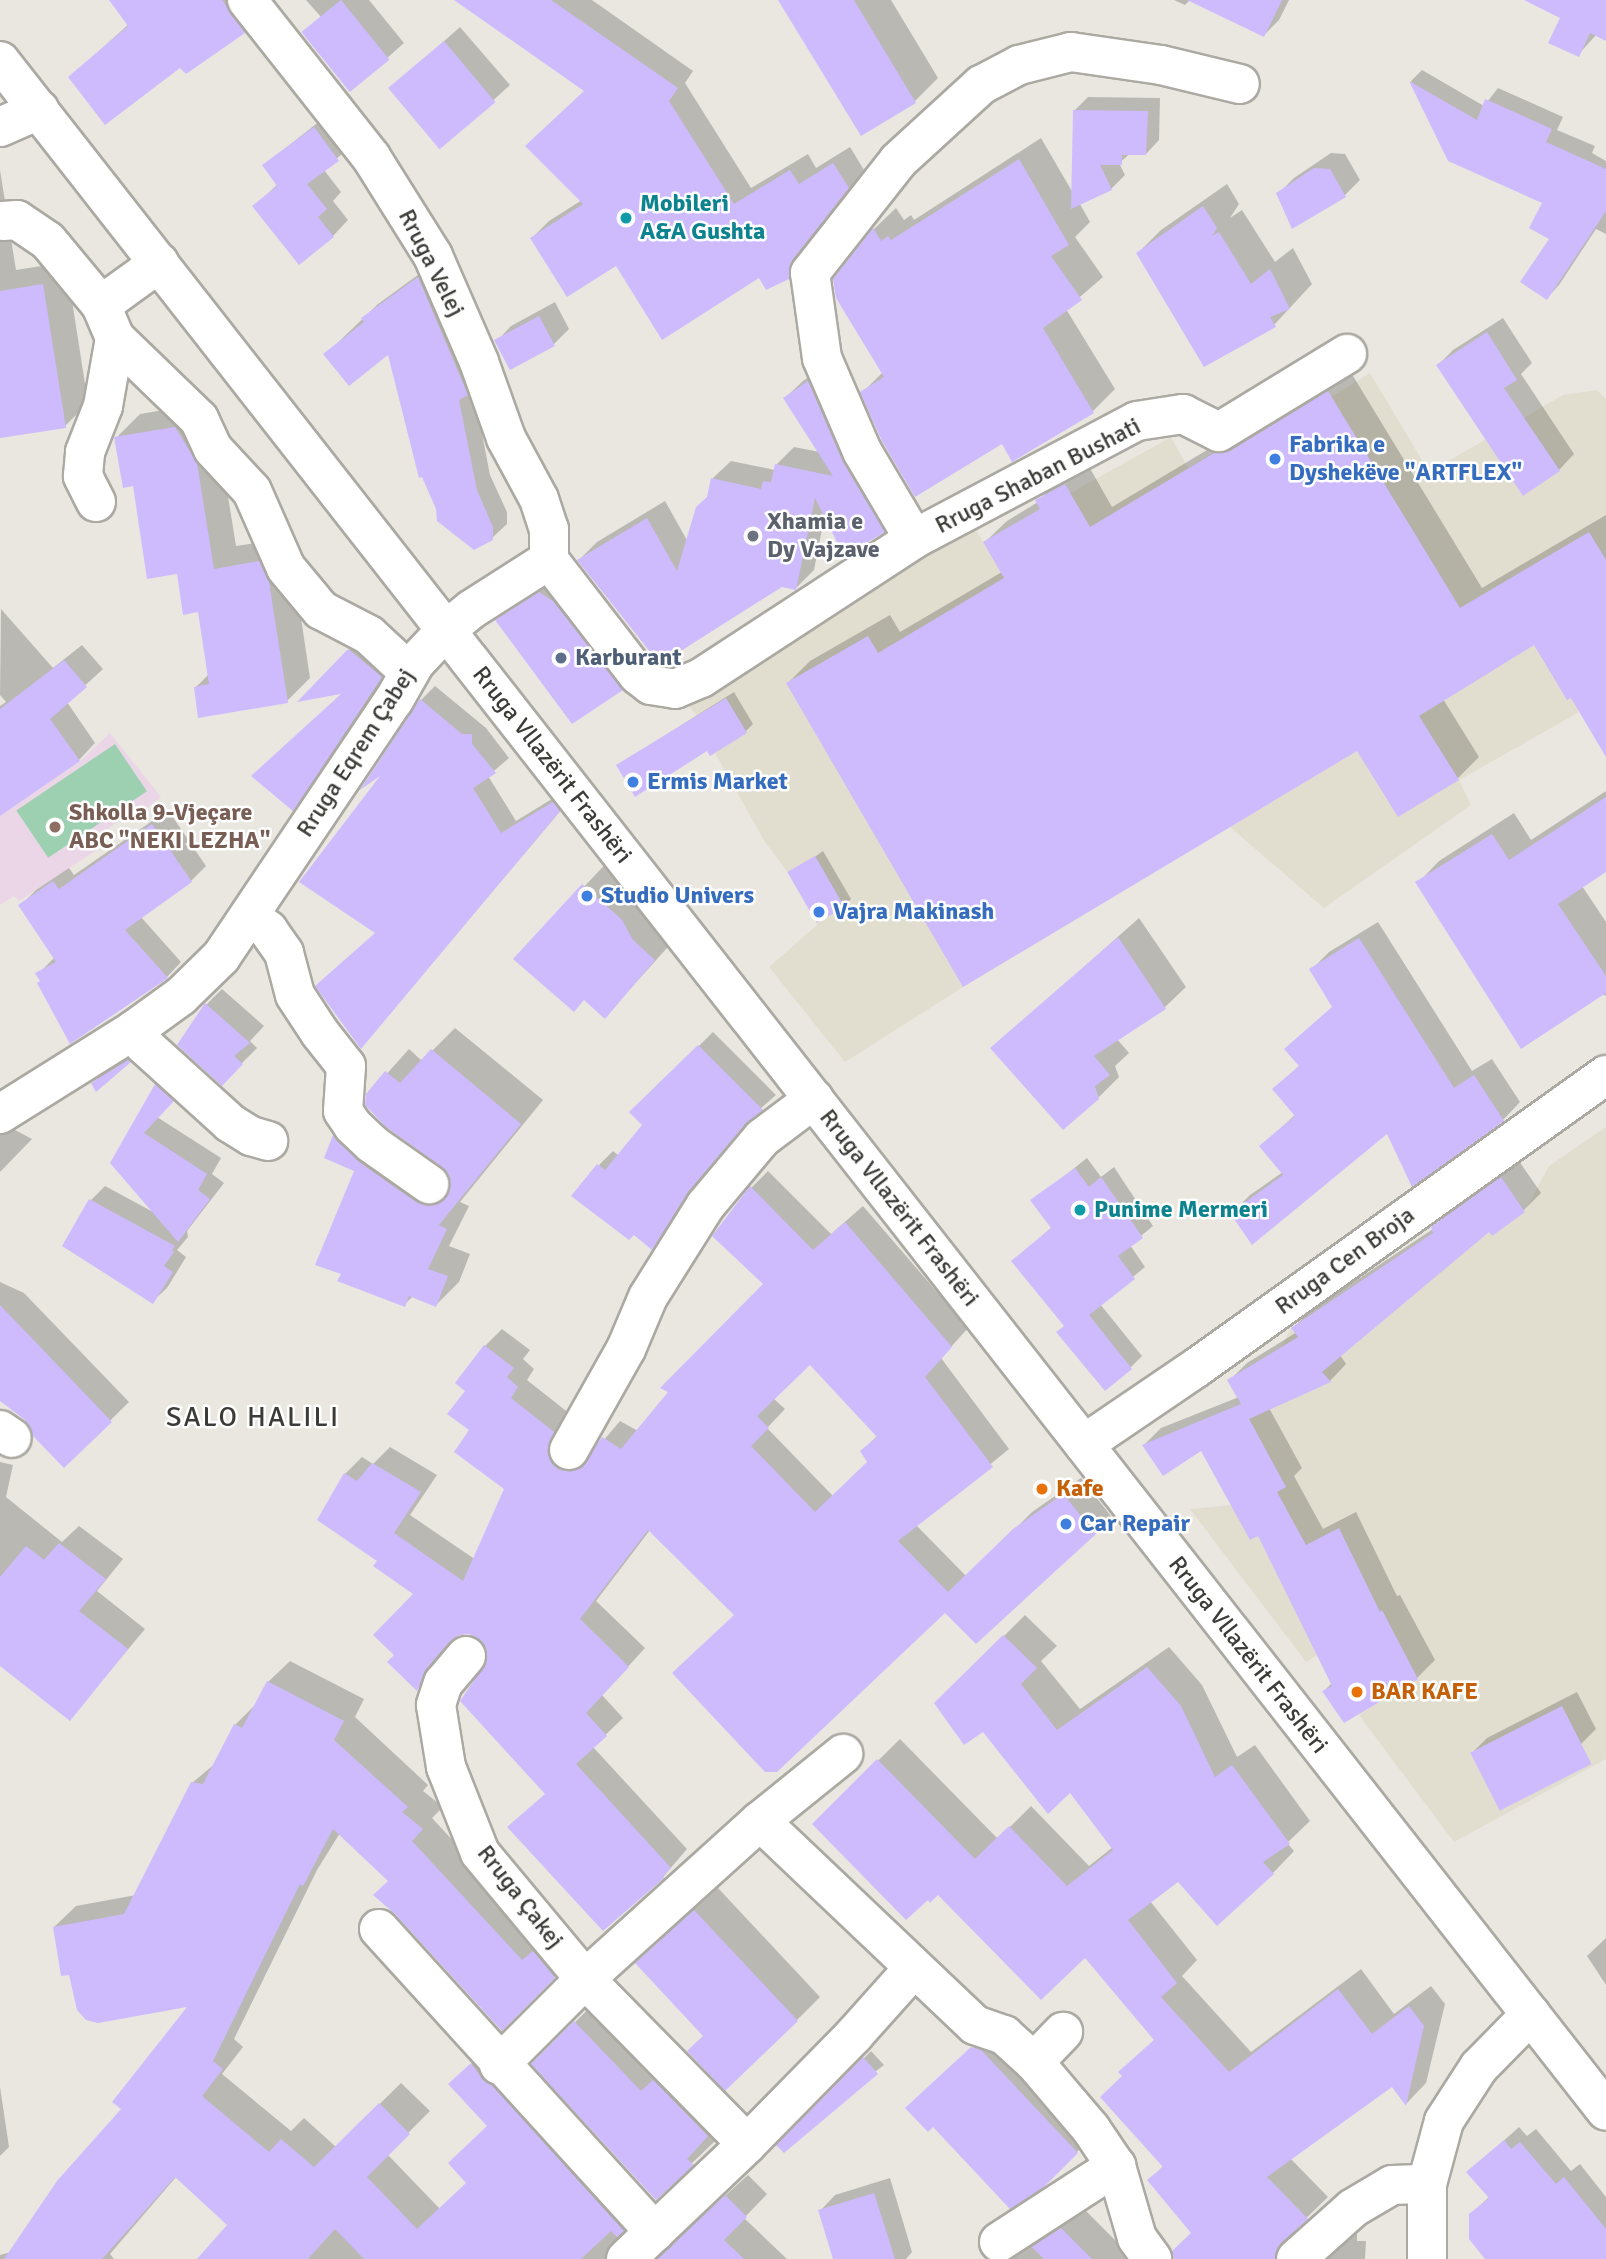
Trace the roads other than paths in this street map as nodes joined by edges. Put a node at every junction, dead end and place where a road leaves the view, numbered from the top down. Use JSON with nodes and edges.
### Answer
{"nodes":[{"id":1,"x":247,"y":0,"type":"edge"},
{"id":2,"x":0,"y":61,"type":"edge"},
{"id":3,"x":1240,"y":84,"type":"dead end"},
{"id":4,"x":39,"y":110,"type":"junction"},
{"id":5,"x":0,"y":127,"type":"edge"},
{"id":6,"x":3,"y":221,"type":"dead end"},
{"id":7,"x":159,"y":263,"type":"junction"},
{"id":8,"x":108,"y":322,"type":"junction"},
{"id":9,"x":1347,"y":354,"type":"dead end"},
{"id":10,"x":96,"y":502,"type":"dead end"},
{"id":11,"x":914,"y":539,"type":"junction"},
{"id":12,"x":549,"y":560,"type":"junction"},
{"id":13,"x":446,"y":630,"type":"junction"},
{"id":14,"x":409,"y":672,"type":"junction"},
{"id":15,"x":250,"y":916,"type":"junction"},
{"id":16,"x":134,"y":1030,"type":"junction"},
{"id":17,"x":1606,"y":1075,"type":"edge"},
{"id":18,"x":814,"y":1099,"type":"junction"},
{"id":19,"x":0,"y":1114,"type":"edge"},
{"id":20,"x":268,"y":1141,"type":"dead end"},
{"id":21,"x":429,"y":1184,"type":"dead end"},
{"id":22,"x":1084,"y":1444,"type":"junction"},
{"id":23,"x":569,"y":1450,"type":"dead end"},
{"id":24,"x":466,"y":1656,"type":"dead end"},
{"id":25,"x":843,"y":1754,"type":"dead end"},
{"id":26,"x":760,"y":1821,"type":"junction"},
{"id":27,"x":379,"y":1930,"type":"dead end"},
{"id":28,"x":914,"y":1968,"type":"junction"},
{"id":29,"x":585,"y":1979,"type":"junction"},
{"id":30,"x":1531,"y":2014,"type":"junction"},
{"id":31,"x":1063,"y":2032,"type":"dead end"},
{"id":32,"x":1034,"y":2062,"type":"junction"},
{"id":33,"x":499,"y":2065,"type":"junction"},
{"id":34,"x":1606,"y":2111,"type":"edge"},
{"id":35,"x":747,"y":2144,"type":"junction"},
{"id":36,"x":1115,"y":2166,"type":"junction"},
{"id":37,"x":1427,"y":2184,"type":"junction"},
{"id":38,"x":655,"y":2232,"type":"junction"},
{"id":39,"x":999,"y":2242,"type":"dead end"},
{"id":40,"x":626,"y":2259,"type":"edge"},
{"id":41,"x":1152,"y":2259,"type":"edge"},
{"id":42,"x":1296,"y":2259,"type":"edge"},
{"id":43,"x":1427,"y":2259,"type":"edge"}],
"edges":[{"from":1,"to":12,"type":"street","name":"Rruga Velej"},
{"from":2,"to":4,"type":"street","name":"Rruga Vllazërit Frashëri"},
{"from":3,"to":11,"type":"street","name":"Rruga Shaban Bushati"},
{"from":4,"to":5,"type":"street"},
{"from":4,"to":7,"type":"street","name":"Rruga Vllazërit Frashëri"},
{"from":6,"to":8,"type":"street"},
{"from":7,"to":8,"type":"street"},
{"from":7,"to":13,"type":"street","name":"Rruga Vllazërit Frashëri"},
{"from":8,"to":10,"type":"street"},
{"from":8,"to":14,"type":"street"},
{"from":9,"to":11,"type":"street","name":"Rruga Shaban Bushati"},
{"from":11,"to":12,"type":"street","name":"Rruga Shaban Bushati"},
{"from":12,"to":13,"type":"street"},
{"from":13,"to":14,"type":"street","name":"Rruga Eqrem Çabej"},
{"from":13,"to":18,"type":"street","name":"Rruga Vllazërit Frashëri"},
{"from":14,"to":15,"type":"street","name":"Rruga Eqrem Çabej"},
{"from":15,"to":16,"type":"street","name":"Rruga Eqrem Çabej"},
{"from":15,"to":21,"type":"street"},
{"from":16,"to":19,"type":"street","name":"Rruga Eqrem Çabej"},
{"from":16,"to":20,"type":"street"},
{"from":17,"to":22,"type":"street","name":"Rruga Cen Broja"},
{"from":18,"to":22,"type":"street","name":"Rruga Vllazërit Frashëri"},
{"from":18,"to":23,"type":"street","name":"Rruga Vllazërit Frashëri"},
{"from":22,"to":30,"type":"street","name":"Rruga Vllazërit Frashëri"},
{"from":24,"to":29,"type":"street","name":"Rruga Çakej"},
{"from":25,"to":26,"type":"street"},
{"from":26,"to":28,"type":"street"},
{"from":26,"to":29,"type":"street"},
{"from":27,"to":33,"type":"street"},
{"from":28,"to":32,"type":"street"},
{"from":28,"to":35,"type":"street"},
{"from":29,"to":33,"type":"street"},
{"from":29,"to":35,"type":"street","name":"Rruga Çakej"},
{"from":30,"to":34,"type":"street","name":"Rruga Vllazërit Frashëri"},
{"from":30,"to":37,"type":"street"},
{"from":31,"to":32,"type":"street"},
{"from":32,"to":36,"type":"street"},
{"from":33,"to":38,"type":"street"},
{"from":35,"to":38,"type":"street"},
{"from":36,"to":39,"type":"street"},
{"from":36,"to":41,"type":"street"},
{"from":37,"to":42,"type":"street"},
{"from":37,"to":43,"type":"street"},
{"from":38,"to":40,"type":"street"}]}
